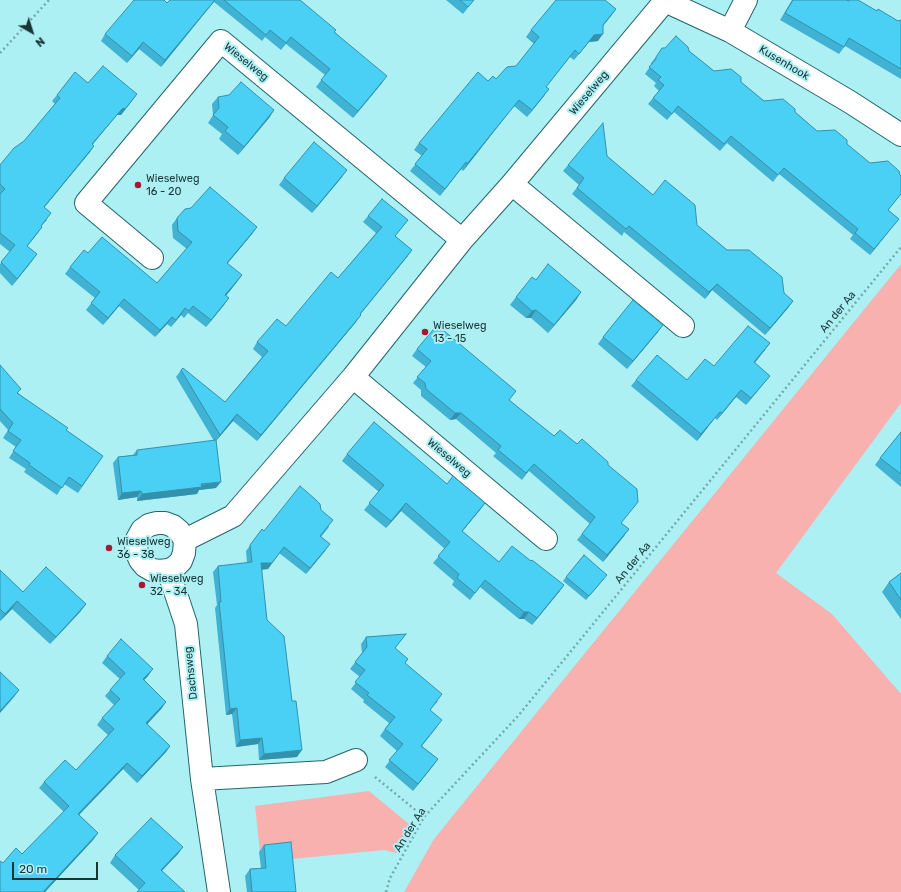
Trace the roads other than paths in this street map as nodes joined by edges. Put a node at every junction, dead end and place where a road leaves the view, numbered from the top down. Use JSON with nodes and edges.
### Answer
{"nodes":[{"id":1,"x":746,"y":0,"type":"edge"},
{"id":2,"x":664,"y":1,"type":"edge"},
{"id":3,"x":730,"y":31,"type":"junction"},
{"id":4,"x":901,"y":135,"type":"edge"},
{"id":5,"x":512,"y":184,"type":"junction"},
{"id":6,"x":462,"y":240,"type":"junction"},
{"id":7,"x":152,"y":258,"type":"dead end"},
{"id":8,"x":683,"y":326,"type":"dead end"},
{"id":9,"x":353,"y":377,"type":"junction"},
{"id":10,"x":546,"y":539,"type":"dead end"},
{"id":11,"x":185,"y":540,"type":"junction"},
{"id":12,"x":168,"y":570,"type":"junction"},
{"id":13,"x":356,"y":760,"type":"road end"},
{"id":14,"x":202,"y":779,"type":"junction"},
{"id":15,"x":219,"y":892,"type":"edge"}],
"edges":[{"from":1,"to":3,"type":"street"},
{"from":2,"to":3,"type":"street","name":"Kusenhook"},
{"from":2,"to":5,"type":"street","name":"Wieselweg"},
{"from":3,"to":4,"type":"street","name":"Kusenhook"},
{"from":5,"to":6,"type":"street","name":"Wieselweg"},
{"from":5,"to":8,"type":"street"},
{"from":6,"to":7,"type":"street","name":"Wieselweg"},
{"from":6,"to":9,"type":"street","name":"Wieselweg"},
{"from":9,"to":10,"type":"street","name":"Wieselweg"},
{"from":9,"to":11,"type":"street","name":"Wieselweg"},
{"from":11,"to":12,"type":"street"},
{"from":11,"to":12,"type":"street"},
{"from":12,"to":14,"type":"street","name":"Dachsweg"},
{"from":13,"to":14,"type":"street"},
{"from":14,"to":15,"type":"street","name":"Dachsweg"}]}
